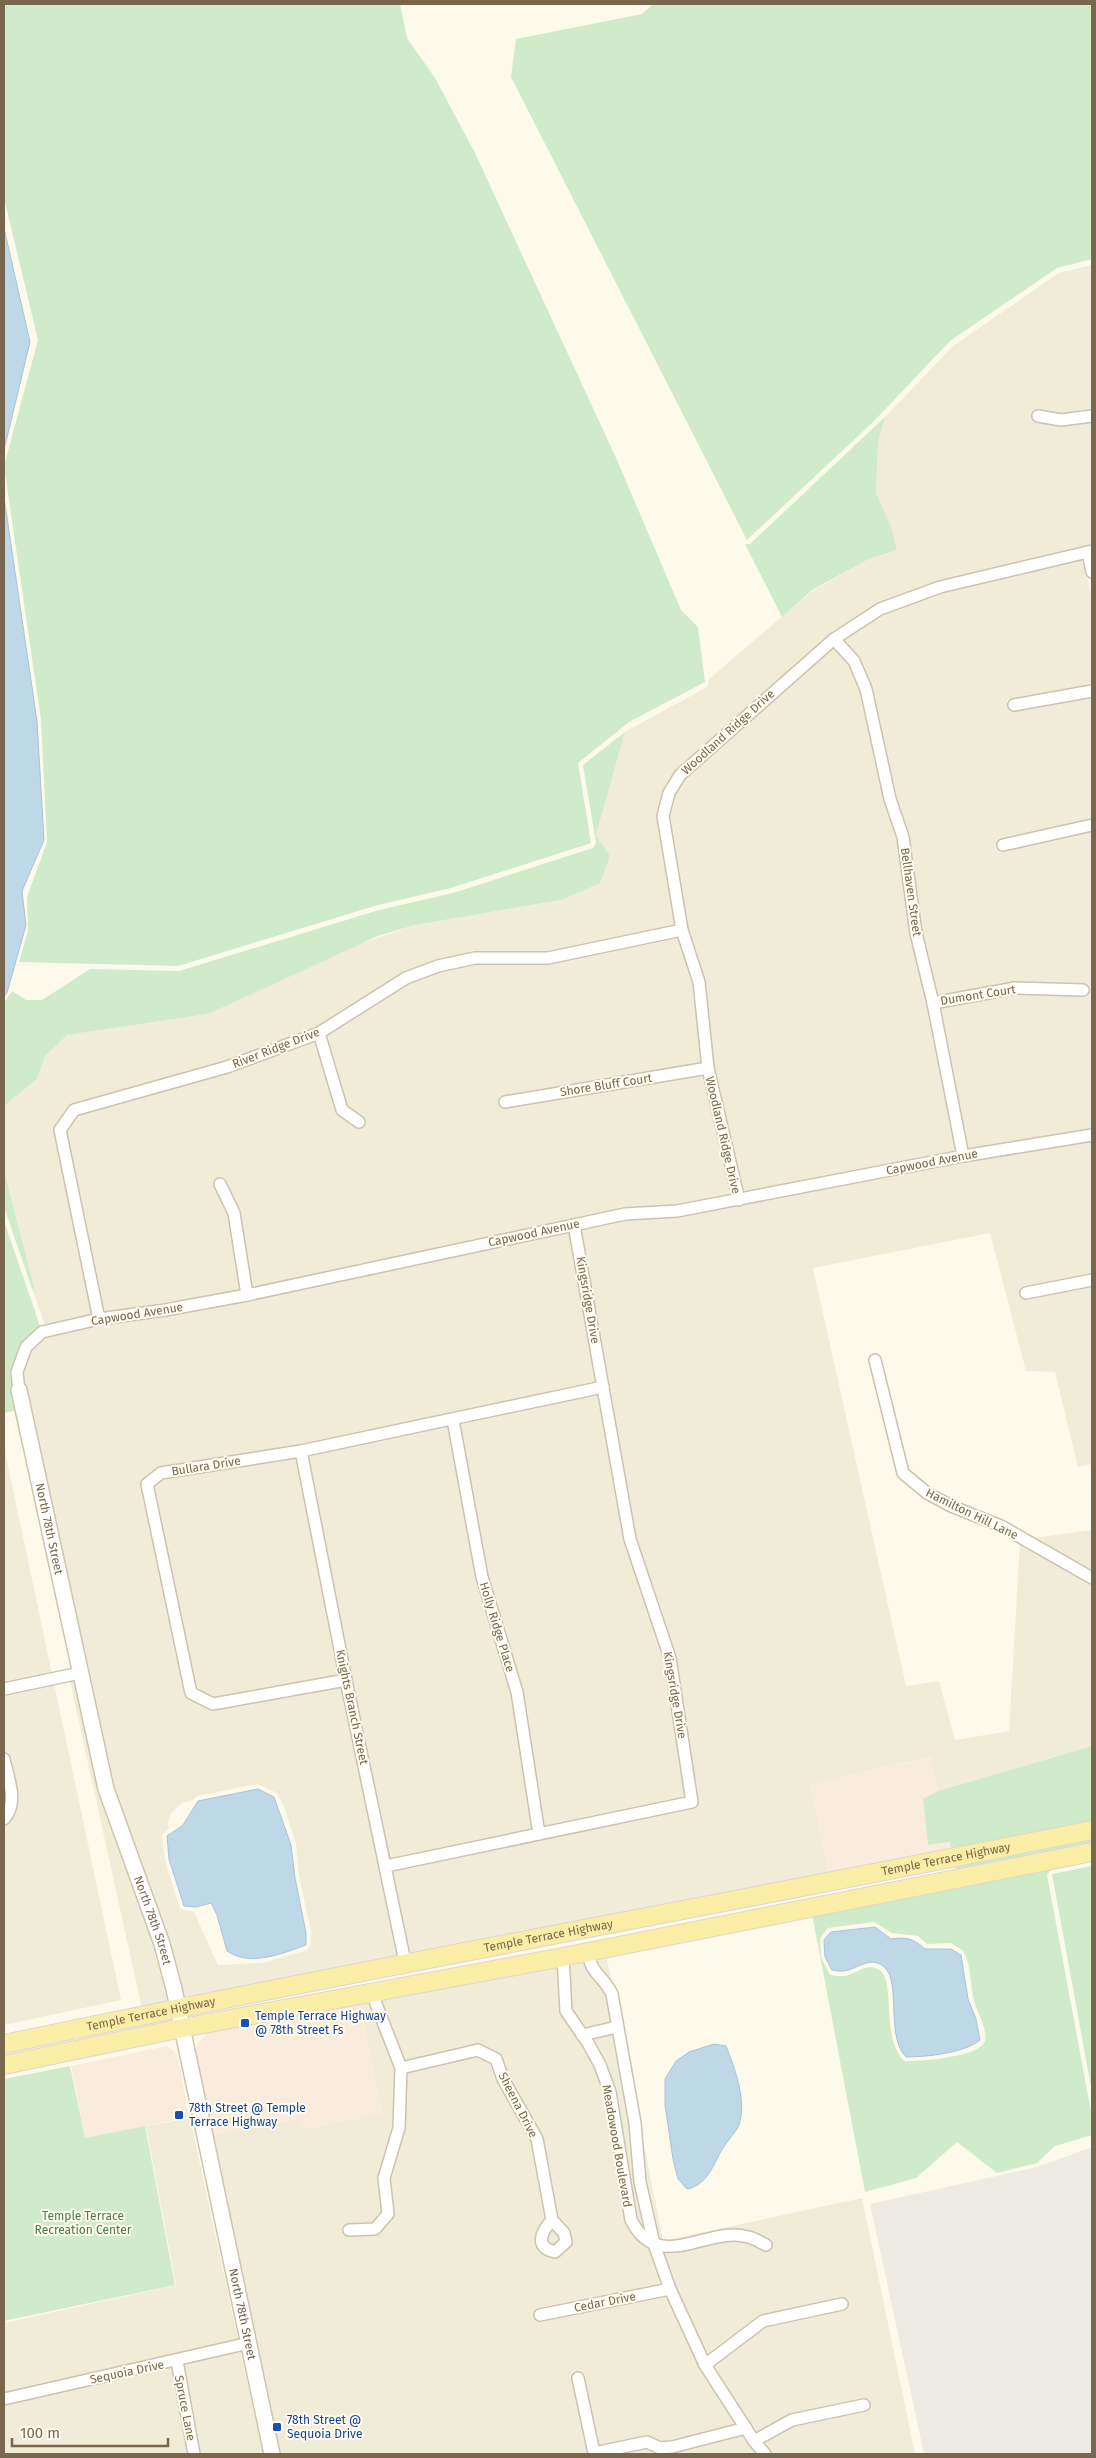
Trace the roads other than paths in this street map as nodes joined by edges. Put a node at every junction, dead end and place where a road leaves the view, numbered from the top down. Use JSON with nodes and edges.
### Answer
{"nodes":[{"id":1,"x":1038,"y":416,"type":"dead end"},
{"id":2,"x":1092,"y":416,"type":"edge"},
{"id":3,"x":1090,"y":551,"type":"edge"},
{"id":4,"x":1092,"y":572,"type":"edge"},
{"id":5,"x":834,"y":639,"type":"junction"},
{"id":6,"x":1092,"y":691,"type":"edge"},
{"id":7,"x":1014,"y":705,"type":"dead end"},
{"id":8,"x":1092,"y":825,"type":"edge"},
{"id":9,"x":1003,"y":846,"type":"dead end"},
{"id":10,"x":682,"y":930,"type":"junction"},
{"id":11,"x":1083,"y":990,"type":"dead end"},
{"id":12,"x":933,"y":1002,"type":"junction"},
{"id":13,"x":319,"y":1033,"type":"junction"},
{"id":14,"x":708,"y":1068,"type":"junction"},
{"id":15,"x":505,"y":1102,"type":"dead end"},
{"id":16,"x":359,"y":1122,"type":"dead end"},
{"id":17,"x":1092,"y":1135,"type":"edge"},
{"id":18,"x":963,"y":1156,"type":"junction"},
{"id":19,"x":220,"y":1184,"type":"dead end"},
{"id":20,"x":739,"y":1200,"type":"junction"},
{"id":21,"x":574,"y":1225,"type":"junction"},
{"id":22,"x":1092,"y":1280,"type":"edge"},
{"id":23,"x":1026,"y":1293,"type":"dead end"},
{"id":24,"x":247,"y":1295,"type":"junction"},
{"id":25,"x":99,"y":1320,"type":"junction"},
{"id":26,"x":875,"y":1360,"type":"dead end"},
{"id":27,"x":603,"y":1387,"type":"junction"},
{"id":28,"x":19,"y":1390,"type":"joint"},
{"id":29,"x":453,"y":1420,"type":"junction"},
{"id":30,"x":301,"y":1451,"type":"junction"},
{"id":31,"x":1092,"y":1578,"type":"edge"},
{"id":32,"x":80,"y":1673,"type":"junction"},
{"id":33,"x":346,"y":1680,"type":"junction"},
{"id":34,"x":4,"y":1689,"type":"edge"},
{"id":35,"x":4,"y":1759,"type":"edge"},
{"id":36,"x":4,"y":1819,"type":"edge"},
{"id":37,"x":1092,"y":1830,"type":"edge"},
{"id":38,"x":540,"y":1834,"type":"junction"},
{"id":39,"x":1092,"y":1852,"type":"edge"},
{"id":40,"x":386,"y":1866,"type":"junction"},
{"id":41,"x":869,"y":1875,"type":"junction"},
{"id":42,"x":874,"y":1895,"type":"junction"},
{"id":43,"x":676,"y":1912,"type":"junction"},
{"id":44,"x":588,"y":1952,"type":"junction"},
{"id":45,"x":563,"y":1957,"type":"junction"},
{"id":46,"x":405,"y":1962,"type":"junction"},
{"id":47,"x":410,"y":1984,"type":"junction"},
{"id":48,"x":371,"y":1992,"type":"junction"},
{"id":49,"x":178,"y":2008,"type":"junction"},
{"id":50,"x":617,"y":2027,"type":"junction"},
{"id":51,"x":182,"y":2028,"type":"junction"},
{"id":52,"x":582,"y":2035,"type":"junction"},
{"id":53,"x":4,"y":2044,"type":"edge"},
{"id":54,"x":4,"y":2065,"type":"edge"},
{"id":55,"x":401,"y":2068,"type":"junction"},
{"id":56,"x":552,"y":2220,"type":"dead end"},
{"id":57,"x":349,"y":2230,"type":"dead end"},
{"id":58,"x":654,"y":2244,"type":"junction"},
{"id":59,"x":766,"y":2245,"type":"dead end"},
{"id":60,"x":670,"y":2290,"type":"junction"},
{"id":61,"x":842,"y":2304,"type":"dead end"},
{"id":62,"x":540,"y":2315,"type":"dead end"},
{"id":63,"x":249,"y":2343,"type":"junction"},
{"id":64,"x":177,"y":2361,"type":"junction"},
{"id":65,"x":705,"y":2365,"type":"junction"},
{"id":66,"x":578,"y":2378,"type":"dead end"},
{"id":67,"x":4,"y":2399,"type":"edge"},
{"id":68,"x":864,"y":2405,"type":"dead end"},
{"id":69,"x":746,"y":2428,"type":"junction"},
{"id":70,"x":754,"y":2441,"type":"junction"},
{"id":71,"x":194,"y":2454,"type":"edge"},
{"id":72,"x":272,"y":2454,"type":"edge"},
{"id":73,"x":765,"y":2454,"type":"edge"}],
"edges":[{"from":1,"to":2,"type":"street"},
{"from":3,"to":4,"type":"street"},
{"from":3,"to":5,"type":"street","name":"Woodland Ridge Drive"},
{"from":5,"to":10,"type":"street","name":"Woodland Ridge Drive"},
{"from":5,"to":12,"type":"street","name":"Bellhaven Street"},
{"from":6,"to":7,"type":"street"},
{"from":8,"to":9,"type":"street"},
{"from":10,"to":13,"type":"street","name":"River Ridge Drive"},
{"from":10,"to":14,"type":"street","name":"Woodland Ridge Drive"},
{"from":11,"to":12,"type":"street","name":"Dumont Court"},
{"from":12,"to":18,"type":"street","name":"Bellhaven Street"},
{"from":13,"to":16,"type":"street"},
{"from":13,"to":25,"type":"street","name":"River Ridge Drive"},
{"from":14,"to":15,"type":"street","name":"Shore Bluff Court"},
{"from":14,"to":20,"type":"street","name":"Woodland Ridge Drive"},
{"from":17,"to":18,"type":"street","name":"Capwood Avenue"},
{"from":18,"to":20,"type":"street","name":"Capwood Avenue"},
{"from":19,"to":24,"type":"street"},
{"from":20,"to":21,"type":"street","name":"Capwood Avenue"},
{"from":21,"to":24,"type":"street","name":"Capwood Avenue"},
{"from":21,"to":27,"type":"street","name":"Kingsridge Drive"},
{"from":22,"to":23,"type":"street"},
{"from":24,"to":25,"type":"street","name":"Capwood Avenue"},
{"from":25,"to":28,"type":"street","name":"Capwood Avenue"},
{"from":26,"to":31,"type":"street","name":"Hamilton Hill Lane"},
{"from":27,"to":29,"type":"street","name":"Bullara Drive"},
{"from":27,"to":38,"type":"street","name":"Kingsridge Drive"},
{"from":28,"to":32,"type":"street","name":"North 78th Street"},
{"from":29,"to":30,"type":"street","name":"Bullara Drive"},
{"from":29,"to":38,"type":"street","name":"Holly Ridge Place"},
{"from":30,"to":33,"type":"street","name":"Knights Branch Street"},
{"from":30,"to":33,"type":"street","name":"Bullara Drive"},
{"from":32,"to":34,"type":"street"},
{"from":32,"to":49,"type":"street","name":"North 78th Street"},
{"from":33,"to":40,"type":"street","name":"Knights Branch Street"},
{"from":35,"to":36,"type":"street"},
{"from":37,"to":41,"type":"main road","name":"Temple Terrace Highway"},
{"from":38,"to":40,"type":"street","name":"Kingsridge Drive"},
{"from":39,"to":42,"type":"main road","name":"Temple Terrace Highway"},
{"from":40,"to":46,"type":"street","name":"Knights Branch Street"},
{"from":41,"to":42,"type":"main road"},
{"from":41,"to":43,"type":"main road","name":"Temple Terrace Highway"},
{"from":42,"to":44,"type":"main road","name":"Temple Terrace Highway"},
{"from":43,"to":45,"type":"main road"},
{"from":43,"to":46,"type":"main road","name":"Temple Terrace Highway"},
{"from":44,"to":45,"type":"main road","name":"Temple Terrace Highway"},
{"from":44,"to":50,"type":"street","name":"Meadowood Boulevard"},
{"from":45,"to":47,"type":"main road","name":"Temple Terrace Highway"},
{"from":45,"to":52,"type":"street","name":"Meadowood Boulevard"},
{"from":46,"to":47,"type":"main road"},
{"from":46,"to":49,"type":"main road","name":"Temple Terrace Highway"},
{"from":47,"to":48,"type":"main road","name":"Temple Terrace Highway"},
{"from":48,"to":51,"type":"main road","name":"Temple Terrace Highway"},
{"from":48,"to":55,"type":"street"},
{"from":49,"to":51,"type":"street","name":"North 78th Street"},
{"from":49,"to":53,"type":"main road","name":"Temple Terrace Highway"},
{"from":50,"to":52,"type":"street"},
{"from":50,"to":58,"type":"street","name":"Meadowood Boulevard"},
{"from":51,"to":54,"type":"main road","name":"Temple Terrace Highway"},
{"from":51,"to":63,"type":"street","name":"North 78th Street"},
{"from":52,"to":58,"type":"street","name":"Meadowood Boulevard"},
{"from":55,"to":56,"type":"street","name":"Sheena Drive"},
{"from":55,"to":57,"type":"street"},
{"from":58,"to":59,"type":"street"},
{"from":58,"to":60,"type":"street","name":"Meadowood Boulevard"},
{"from":60,"to":62,"type":"street","name":"Cedar Drive"},
{"from":60,"to":65,"type":"street","name":"Meadowood Boulevard"},
{"from":61,"to":65,"type":"street"},
{"from":63,"to":64,"type":"street","name":"Sequoia Drive"},
{"from":63,"to":72,"type":"street","name":"North 78th Street"},
{"from":64,"to":67,"type":"street","name":"Sequoia Drive"},
{"from":64,"to":71,"type":"street","name":"Spruce Lane"},
{"from":65,"to":69,"type":"street","name":"Meadowood Boulevard"},
{"from":66,"to":69,"type":"street"},
{"from":68,"to":70,"type":"street"},
{"from":69,"to":70,"type":"street","name":"Meadowood Boulevard"},
{"from":70,"to":73,"type":"street","name":"Meadowood Boulevard"}]}
